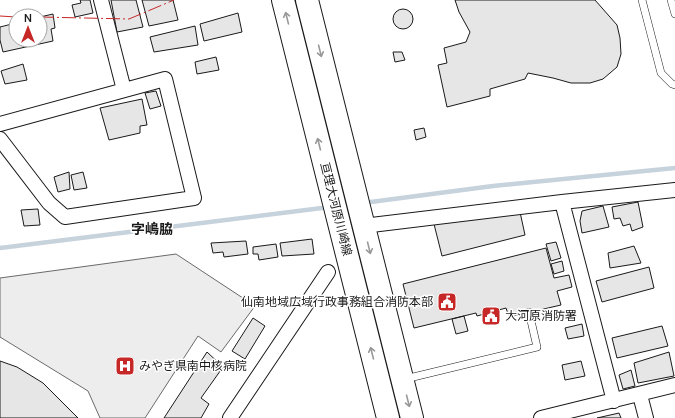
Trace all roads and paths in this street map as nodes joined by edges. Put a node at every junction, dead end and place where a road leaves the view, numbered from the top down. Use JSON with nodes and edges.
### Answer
{"nodes":[{"id":1,"x":101,"y":0,"type":"edge"},
{"id":2,"x":282,"y":0,"type":"edge"},
{"id":3,"x":307,"y":0,"type":"edge"},
{"id":4,"x":642,"y":0,"type":"edge"},
{"id":5,"x":671,"y":0,"type":"edge"},
{"id":6,"x":675,"y":14,"type":"edge"},
{"id":7,"x":675,"y":85,"type":"edge"},
{"id":8,"x":124,"y":90,"type":"junction"},
{"id":9,"x":0,"y":124,"type":"edge"},
{"id":10,"x":0,"y":139,"type":"edge"},
{"id":11,"x":675,"y":190,"type":"edge"},
{"id":12,"x":562,"y":202,"type":"junction"},
{"id":13,"x":359,"y":210,"type":"junction"},
{"id":14,"x":328,"y":272,"type":"dead end"},
{"id":15,"x":529,"y":312,"type":"dead end"},
{"id":16,"x":402,"y":379,"type":"junction"},
{"id":17,"x":380,"y":385,"type":"junction"},
{"id":18,"x":675,"y":385,"type":"edge"},
{"id":19,"x":640,"y":394,"type":"junction"},
{"id":20,"x":614,"y":400,"type":"junction"},
{"id":21,"x":230,"y":418,"type":"edge"},
{"id":22,"x":388,"y":418,"type":"edge"},
{"id":23,"x":412,"y":418,"type":"edge"},
{"id":24,"x":541,"y":418,"type":"edge"},
{"id":25,"x":646,"y":418,"type":"edge"}],
"edges":[{"from":1,"to":8,"type":"street"},
{"from":17,"to":2,"type":"main road","name":"亘理大河原川崎線","one_way":true},
{"from":3,"to":13,"type":"main road","name":"亘理大河原川崎線","one_way":true},
{"from":4,"to":7,"type":"lane"},
{"from":5,"to":6,"type":"lane"},
{"from":8,"to":9,"type":"street"},
{"from":8,"to":10,"type":"street"},
{"from":11,"to":12,"type":"street"},
{"from":12,"to":13,"type":"street"},
{"from":12,"to":20,"type":"street"},
{"from":13,"to":16,"type":"main road","name":"亘理大河原川崎線","one_way":true},
{"from":14,"to":21,"type":"street"},
{"from":15,"to":16,"type":"lane"},
{"from":16,"to":17,"type":"street"},
{"from":16,"to":23,"type":"main road","name":"亘理大河原川崎線","one_way":true},
{"from":17,"to":22,"type":"main road","name":"亘理大河原川崎線"},
{"from":18,"to":19,"type":"street"},
{"from":19,"to":20,"type":"street"},
{"from":19,"to":25,"type":"street"},
{"from":20,"to":24,"type":"street"}]}
